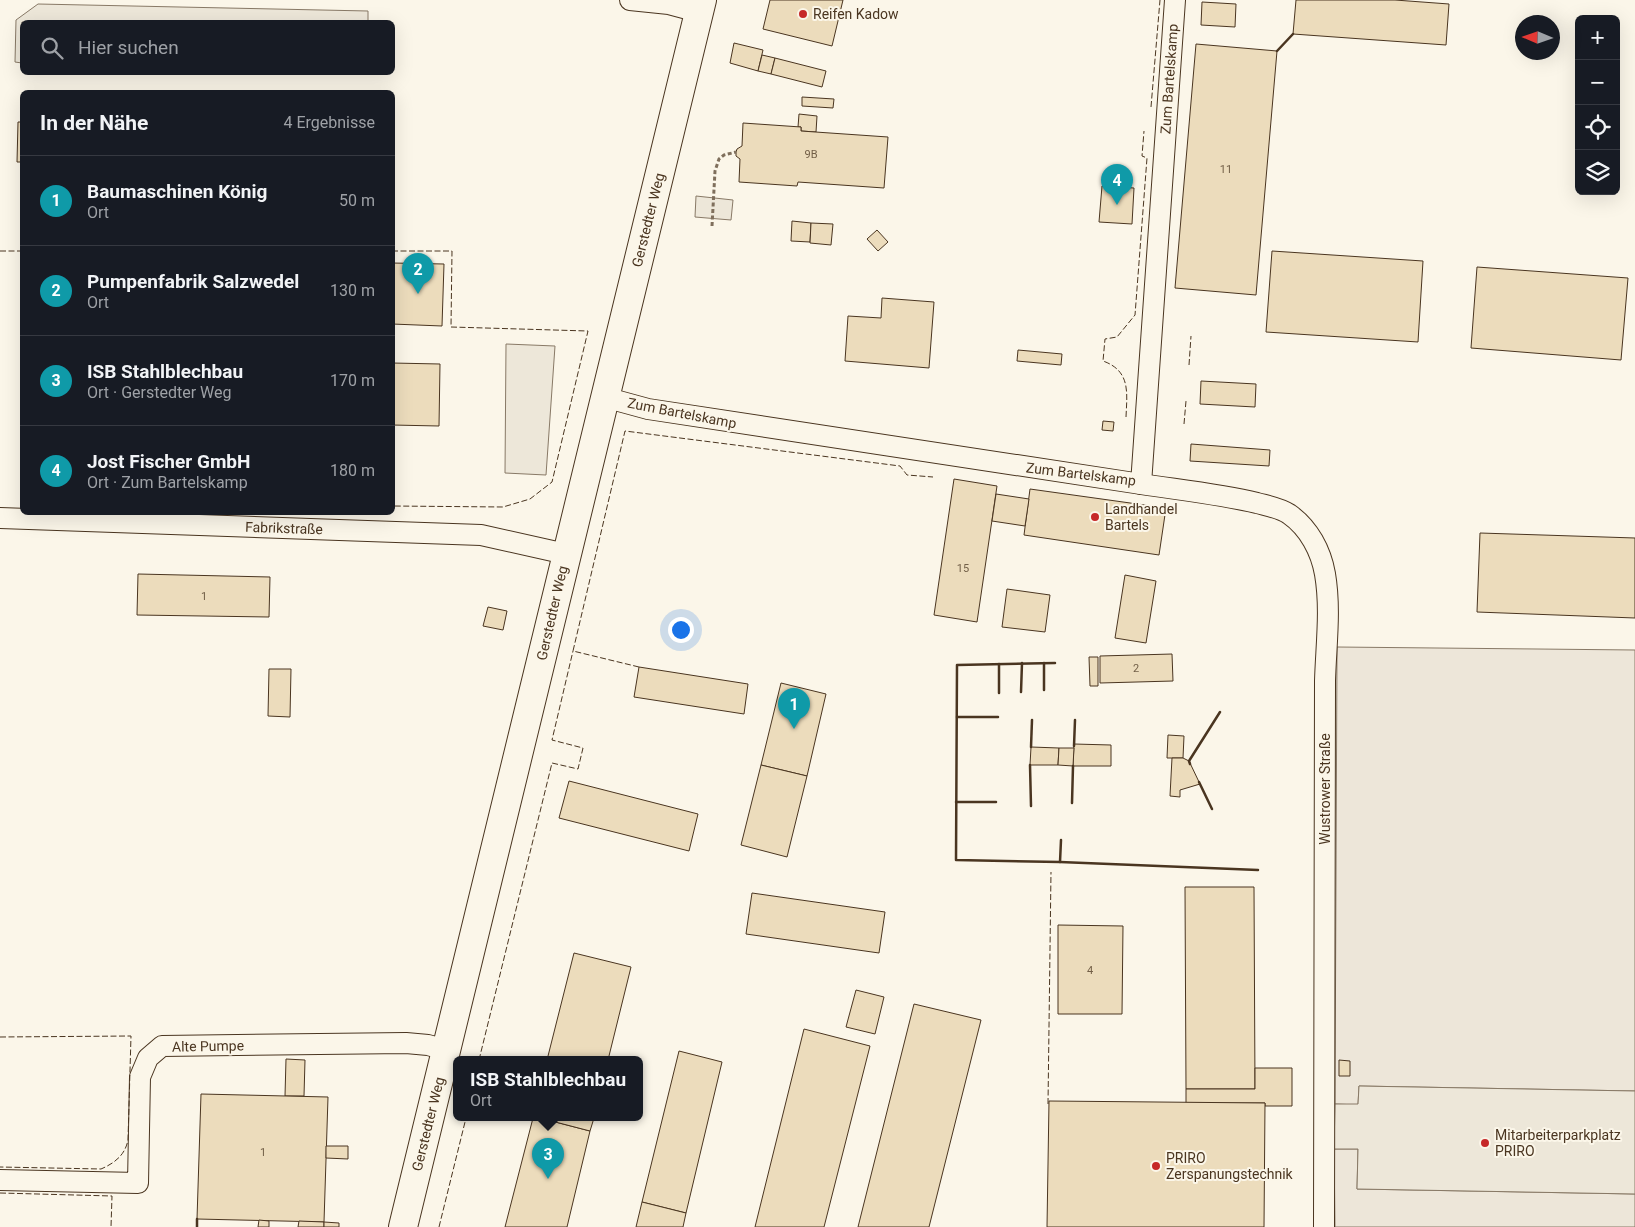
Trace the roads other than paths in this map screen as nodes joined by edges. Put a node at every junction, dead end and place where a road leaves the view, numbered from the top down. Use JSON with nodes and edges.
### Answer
{"nodes":[{"id":1,"x":630,"y":0,"type":"edge"},
{"id":2,"x":1175,"y":0,"type":"edge"},
{"id":3,"x":701,"y":6,"type":"edge"},
{"id":4,"x":604,"y":397,"type":"junction"},
{"id":5,"x":1141,"y":484,"type":"junction"},
{"id":6,"x":0,"y":518,"type":"edge"},
{"id":7,"x":566,"y":554,"type":"junction"},
{"id":8,"x":446,"y":1050,"type":"junction"},
{"id":9,"x":0,"y":1180,"type":"edge"},
{"id":10,"x":403,"y":1227,"type":"edge"},
{"id":11,"x":1324,"y":1227,"type":"edge"}],
"edges":[{"from":1,"to":3,"type":"street"},
{"from":2,"to":5,"type":"street","name":"Zum Bartelskamp"},
{"from":3,"to":4,"type":"street","name":"Gerstedter Weg"},
{"from":4,"to":5,"type":"street","name":"Zum Bartelskamp"},
{"from":4,"to":7,"type":"street","name":"Gerstedter Weg"},
{"from":5,"to":11,"type":"street","name":"Wustrower Straße"},
{"from":6,"to":7,"type":"street","name":"Fabrikstraße"},
{"from":7,"to":8,"type":"street","name":"Gerstedter Weg"},
{"from":8,"to":9,"type":"street","name":"Alte Pumpe"},
{"from":8,"to":10,"type":"street","name":"Gerstedter Weg"}]}
